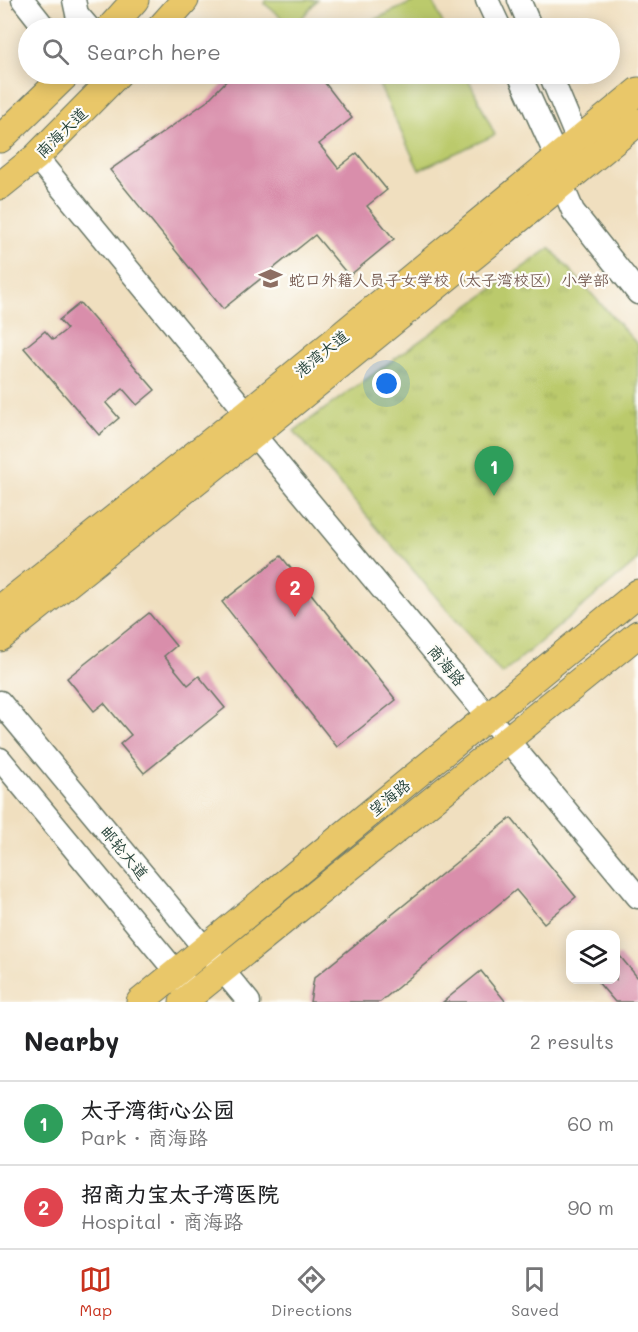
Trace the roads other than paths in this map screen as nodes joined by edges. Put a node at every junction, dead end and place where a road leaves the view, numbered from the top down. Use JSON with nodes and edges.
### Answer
{"nodes":[{"id":1,"x":22,"y":0,"type":"edge"},
{"id":2,"x":74,"y":0,"type":"edge"},
{"id":3,"x":135,"y":0,"type":"edge"},
{"id":4,"x":185,"y":0,"type":"edge"},
{"id":5,"x":487,"y":0,"type":"edge"},
{"id":6,"x":519,"y":0,"type":"edge"},
{"id":7,"x":37,"y":18,"type":"edge"},
{"id":8,"x":80,"y":18,"type":"edge"},
{"id":9,"x":119,"y":18,"type":"edge"},
{"id":10,"x":169,"y":18,"type":"edge"},
{"id":11,"x":495,"y":18,"type":"edge"},
{"id":12,"x":527,"y":18,"type":"edge"},
{"id":13,"x":57,"y":84,"type":"edge"},
{"id":14,"x":108,"y":84,"type":"edge"},
{"id":15,"x":524,"y":84,"type":"edge"},
{"id":16,"x":554,"y":84,"type":"edge"},
{"id":17,"x":638,"y":92,"type":"edge"},
{"id":18,"x":638,"y":122,"type":"edge"},
{"id":19,"x":0,"y":139,"type":"edge"},
{"id":20,"x":578,"y":141,"type":"junction"},
{"id":21,"x":36,"y":157,"type":"junction"},
{"id":22,"x":557,"y":158,"type":"junction"},
{"id":23,"x":562,"y":185,"type":"junction"},
{"id":24,"x":0,"y":186,"type":"edge"},
{"id":25,"x":638,"y":293,"type":"edge"},
{"id":26,"x":251,"y":424,"type":"junction"},
{"id":27,"x":638,"y":592,"type":"edge"},
{"id":28,"x":0,"y":609,"type":"edge"},
{"id":29,"x":638,"y":634,"type":"edge"},
{"id":30,"x":0,"y":638,"type":"edge"},
{"id":31,"x":0,"y":702,"type":"edge"},
{"id":32,"x":488,"y":716,"type":"junction"},
{"id":33,"x":507,"y":738,"type":"junction"},
{"id":34,"x":0,"y":759,"type":"edge"},
{"id":35,"x":638,"y":897,"type":"edge"},
{"id":36,"x":206,"y":948,"type":"junction"},
{"id":37,"x":223,"y":970,"type":"junction"},
{"id":38,"x":176,"y":972,"type":"junction"},
{"id":39,"x":192,"y":999,"type":"edge"},
{"id":40,"x":140,"y":1002,"type":"edge"},
{"id":41,"x":249,"y":1002,"type":"edge"}],
"edges":[{"from":1,"to":7,"type":"street"},
{"from":2,"to":8,"type":"street"},
{"from":3,"to":9,"type":"main road"},
{"from":4,"to":10,"type":"main road"},
{"from":5,"to":11,"type":"street"},
{"from":6,"to":12,"type":"street"},
{"from":13,"to":19,"type":"main road"},
{"from":14,"to":21,"type":"main road","name":"南海大道"},
{"from":15,"to":22,"type":"street"},
{"from":16,"to":20,"type":"street"},
{"from":17,"to":20,"type":"main road","name":"港湾大道"},
{"from":18,"to":23,"type":"main road","name":"港湾大道"},
{"from":20,"to":22,"type":"main road","name":"港湾大道"},
{"from":20,"to":23,"type":"street"},
{"from":21,"to":24,"type":"main road","name":"南海大道"},
{"from":21,"to":26,"type":"street","name":"商海路"},
{"from":22,"to":23,"type":"street"},
{"from":22,"to":26,"type":"main road","name":"港湾大道"},
{"from":23,"to":25,"type":"street"},
{"from":23,"to":26,"type":"main road","name":"港湾大道"},
{"from":26,"to":28,"type":"main road","name":"港湾大道"},
{"from":26,"to":30,"type":"main road","name":"港湾大道"},
{"from":26,"to":32,"type":"street","name":"商海路"},
{"from":27,"to":32,"type":"main road","name":"望海路"},
{"from":29,"to":33,"type":"main road","name":"望海路"},
{"from":31,"to":36,"type":"street","name":"邮轮大道"},
{"from":32,"to":33,"type":"street","name":"商海路"},
{"from":32,"to":36,"type":"main road","name":"望海路"},
{"from":33,"to":35,"type":"street","name":"商海路"},
{"from":33,"to":37,"type":"main road","name":"望海路"},
{"from":34,"to":38,"type":"street"},
{"from":36,"to":37,"type":"street","name":"邮轮大道"},
{"from":36,"to":38,"type":"main road","name":"望海路"},
{"from":37,"to":39,"type":"main road","name":"望海路"},
{"from":37,"to":41,"type":"street","name":"邮轮大道"},
{"from":38,"to":39,"type":"street"},
{"from":38,"to":40,"type":"main road","name":"望海路"}]}
